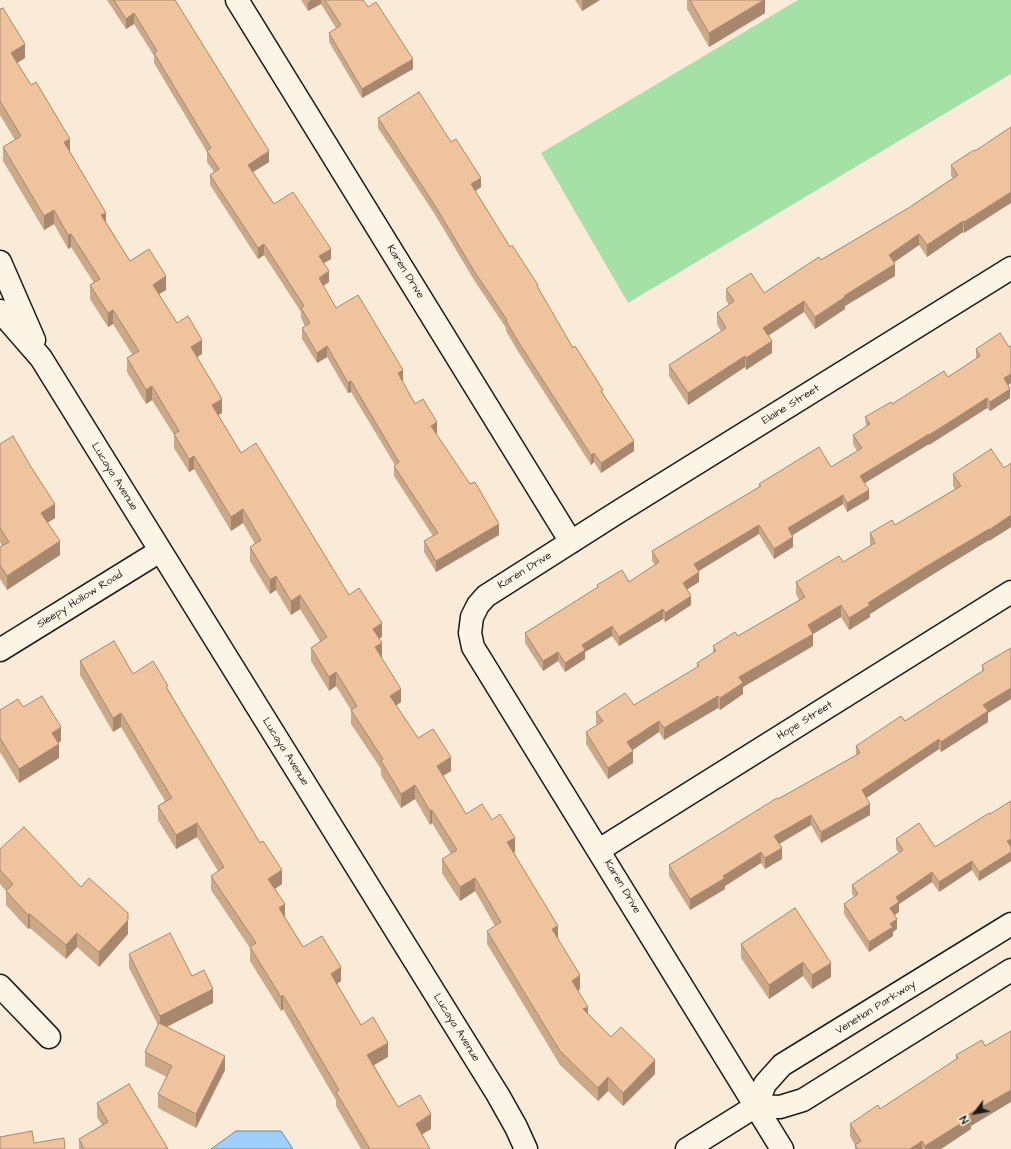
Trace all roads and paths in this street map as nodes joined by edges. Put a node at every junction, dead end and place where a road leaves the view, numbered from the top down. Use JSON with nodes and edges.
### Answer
{"nodes":[{"id":1,"x":237,"y":0,"type":"edge"},
{"id":2,"x":0,"y":262,"type":"edge"},
{"id":3,"x":1011,"y":268,"type":"edge"},
{"id":4,"x":0,"y":311,"type":"edge"},
{"id":5,"x":41,"y":358,"type":"junction"},
{"id":6,"x":571,"y":542,"type":"junction"},
{"id":7,"x":160,"y":551,"type":"junction"},
{"id":8,"x":1011,"y":592,"type":"edge"},
{"id":9,"x":0,"y":650,"type":"edge"},
{"id":10,"x":599,"y":850,"type":"junction"},
{"id":11,"x":1011,"y":924,"type":"edge"},
{"id":12,"x":1011,"y":970,"type":"edge"},
{"id":13,"x":0,"y":986,"type":"edge"},
{"id":14,"x":49,"y":1037,"type":"dead end"},
{"id":15,"x":756,"y":1106,"type":"junction"},
{"id":16,"x":526,"y":1149,"type":"edge"},
{"id":17,"x":687,"y":1149,"type":"edge"},
{"id":18,"x":782,"y":1149,"type":"edge"}],
"edges":[{"from":1,"to":6,"type":"street","name":"Karen Drive"},
{"from":2,"to":5,"type":"street","name":"Lucaya Avenue"},
{"from":3,"to":6,"type":"street","name":"Elaine Street"},
{"from":4,"to":5,"type":"street","name":"Lucaya Avenue"},
{"from":5,"to":7,"type":"street","name":"Lucaya Avenue"},
{"from":6,"to":10,"type":"street","name":"Karen Drive"},
{"from":7,"to":9,"type":"street","name":"Sleepy Hollow Road"},
{"from":7,"to":16,"type":"street","name":"Lucaya Avenue"},
{"from":8,"to":10,"type":"street","name":"Hope Street"},
{"from":10,"to":15,"type":"street","name":"Karen Drive"},
{"from":11,"to":15,"type":"street","name":"Venetian Parkway"},
{"from":12,"to":15,"type":"street"},
{"from":13,"to":14,"type":"street"},
{"from":15,"to":17,"type":"street"},
{"from":15,"to":18,"type":"street","name":"Karen Drive"}]}
